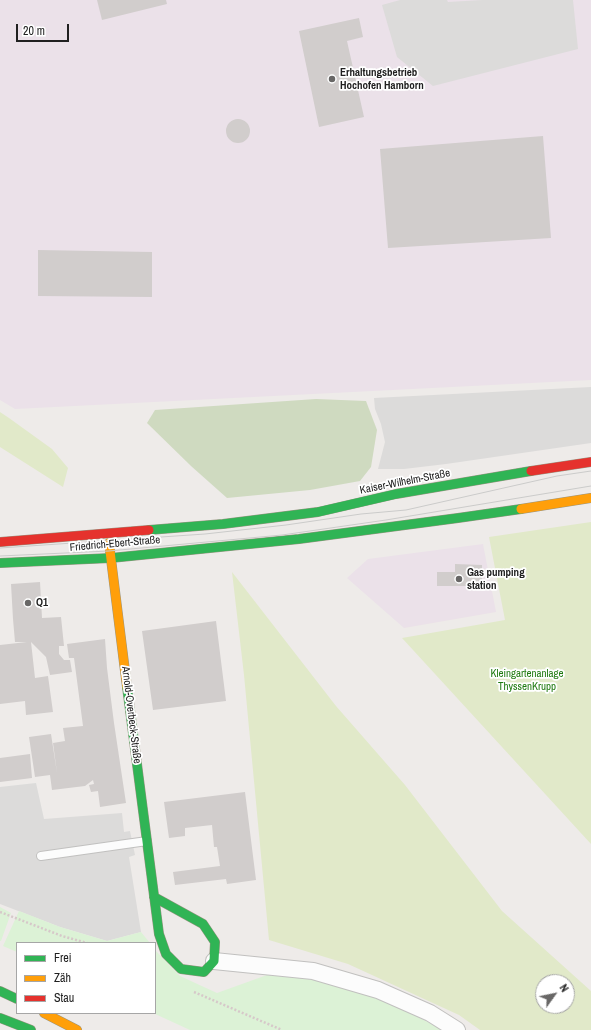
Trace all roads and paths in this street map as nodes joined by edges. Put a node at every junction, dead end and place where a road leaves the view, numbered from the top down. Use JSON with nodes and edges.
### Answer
{"nodes":[{"id":1,"x":591,"y":462,"type":"edge"},
{"id":2,"x":591,"y":498,"type":"edge"},
{"id":3,"x":223,"y":524,"type":"joint"},
{"id":4,"x":108,"y":534,"type":"junction"},
{"id":5,"x":0,"y":542,"type":"edge"},
{"id":6,"x":111,"y":558,"type":"junction"},
{"id":7,"x":0,"y":563,"type":"edge"},
{"id":8,"x":147,"y":841,"type":"junction"},
{"id":9,"x":41,"y":856,"type":"dead end"},
{"id":10,"x":154,"y":897,"type":"junction"},
{"id":11,"x":0,"y":912,"type":"edge"},
{"id":12,"x":83,"y":942,"type":"edge"},
{"id":13,"x":214,"y":961,"type":"junction"},
{"id":14,"x":0,"y":991,"type":"edge"},
{"id":15,"x":194,"y":992,"type":"dead end"},
{"id":16,"x":16,"y":999,"type":"edge"},
{"id":17,"x":46,"y":1014,"type":"edge"},
{"id":18,"x":0,"y":1018,"type":"edge"},
{"id":19,"x":31,"y":1030,"type":"edge"},
{"id":20,"x":77,"y":1030,"type":"edge"},
{"id":21,"x":282,"y":1030,"type":"edge"},
{"id":22,"x":457,"y":1030,"type":"edge"}],
"edges":[{"from":1,"to":3,"type":"main road","name":"Kaiser-Wilhelm-Straße"},
{"from":2,"to":6,"type":"main road","name":"Friedrich-Ebert-Straße"},
{"from":3,"to":4,"type":"main road","name":"Friedrich-Ebert-Straße"},
{"from":4,"to":5,"type":"main road","name":"Friedrich-Ebert-Straße"},
{"from":4,"to":6,"type":"main road","name":"Arnold-Overbeck-Straße"},
{"from":6,"to":7,"type":"main road","name":"Friedrich-Ebert-Straße"},
{"from":6,"to":8,"type":"main road","name":"Arnold-Overbeck-Straße"},
{"from":8,"to":9,"type":"lane"},
{"from":8,"to":10,"type":"main road","name":"Arnold-Overbeck-Straße"},
{"from":10,"to":13,"type":"main road"},
{"from":10,"to":13,"type":"main road","name":"Arnold-Overbeck-Straße"},
{"from":11,"to":12,"type":"path"},
{"from":13,"to":22,"type":"street"},
{"from":14,"to":16,"type":"main road"},
{"from":15,"to":21,"type":"path"},
{"from":17,"to":20,"type":"main road"},
{"from":18,"to":19,"type":"main road"}]}
